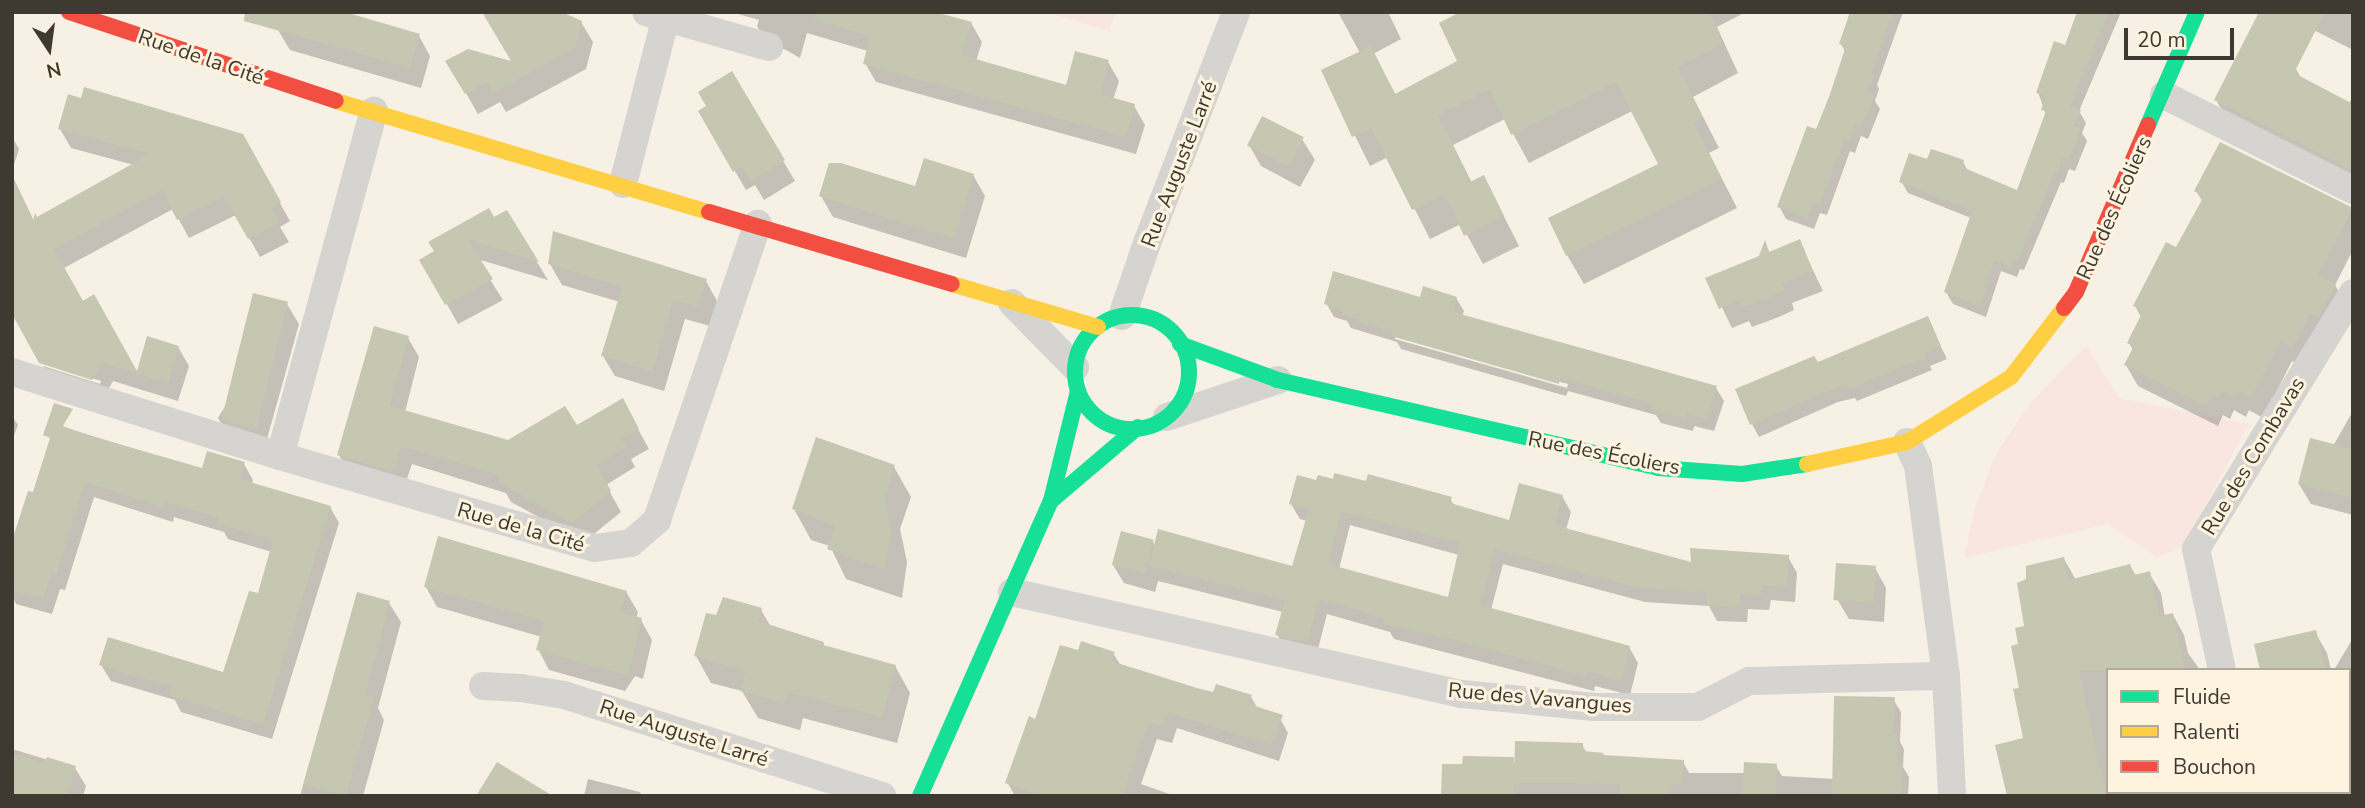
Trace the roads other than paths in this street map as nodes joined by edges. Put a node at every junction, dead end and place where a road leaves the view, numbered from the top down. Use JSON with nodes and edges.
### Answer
{"nodes":[{"id":1,"x":69,"y":12,"type":"edge"},
{"id":2,"x":1236,"y":12,"type":"edge"},
{"id":3,"x":2197,"y":12,"type":"edge"},
{"id":4,"x":656,"y":15,"type":"edge"},
{"id":5,"x":769,"y":47,"type":"dead end"},
{"id":6,"x":2164,"y":95,"type":"junction"},
{"id":7,"x":374,"y":111,"type":"junction"},
{"id":8,"x":624,"y":184,"type":"junction"},
{"id":9,"x":2353,"y":190,"type":"edge"},
{"id":10,"x":758,"y":224,"type":"junction"},
{"id":11,"x":2353,"y":293,"type":"edge"},
{"id":12,"x":1012,"y":303,"type":"junction"},
{"id":13,"x":1110,"y":322,"type":"junction"},
{"id":14,"x":1181,"y":344,"type":"junction"},
{"id":15,"x":12,"y":372,"type":"edge"},
{"id":16,"x":1076,"y":379,"type":"junction"},
{"id":17,"x":1278,"y":380,"type":"junction"},
{"id":18,"x":1167,"y":417,"type":"junction"},
{"id":19,"x":1138,"y":427,"type":"junction"},
{"id":20,"x":1908,"y":442,"type":"junction"},
{"id":21,"x":280,"y":456,"type":"junction"},
{"id":22,"x":1051,"y":502,"type":"junction"},
{"id":23,"x":1013,"y":592,"type":"junction"},
{"id":24,"x":2222,"y":668,"type":"edge"},
{"id":25,"x":1946,"y":676,"type":"junction"},
{"id":26,"x":483,"y":686,"type":"dead end"},
{"id":27,"x":882,"y":796,"type":"edge"},
{"id":28,"x":920,"y":796,"type":"edge"},
{"id":29,"x":1952,"y":796,"type":"edge"}],
"edges":[{"from":1,"to":7,"type":"street","name":"Rue de la Cité"},
{"from":2,"to":13,"type":"street","name":"Rue Auguste Larré"},
{"from":3,"to":6,"type":"street","name":"Rue des Écoliers"},
{"from":4,"to":5,"type":"street"},
{"from":4,"to":8,"type":"street"},
{"from":6,"to":9,"type":"street"},
{"from":6,"to":20,"type":"street","name":"Rue des Écoliers"},
{"from":7,"to":8,"type":"street","name":"Rue de la Cité"},
{"from":7,"to":21,"type":"street"},
{"from":8,"to":10,"type":"street","name":"Rue de la Cité"},
{"from":10,"to":12,"type":"street","name":"Rue de la Cité"},
{"from":10,"to":21,"type":"street","name":"Rue de la Cité"},
{"from":11,"to":24,"type":"street","name":"Rue des Combavas"},
{"from":12,"to":13,"type":"street","name":"Rue de la Cité"},
{"from":12,"to":16,"type":"street","name":"Rue de la Cité"},
{"from":13,"to":14,"type":"street"},
{"from":13,"to":16,"type":"street"},
{"from":14,"to":17,"type":"street","name":"Rue des Écoliers"},
{"from":14,"to":18,"type":"street"},
{"from":15,"to":21,"type":"street","name":"Rue de la Cité"},
{"from":16,"to":19,"type":"street"},
{"from":16,"to":22,"type":"street"},
{"from":17,"to":18,"type":"street"},
{"from":17,"to":20,"type":"street","name":"Rue des Écoliers"},
{"from":18,"to":19,"type":"street"},
{"from":19,"to":22,"type":"street"},
{"from":20,"to":25,"type":"street"},
{"from":22,"to":23,"type":"street"},
{"from":23,"to":25,"type":"street","name":"Rue des Vavangues"},
{"from":23,"to":28,"type":"street"},
{"from":25,"to":29,"type":"street"},
{"from":26,"to":27,"type":"street","name":"Rue Auguste Larré"}]}
